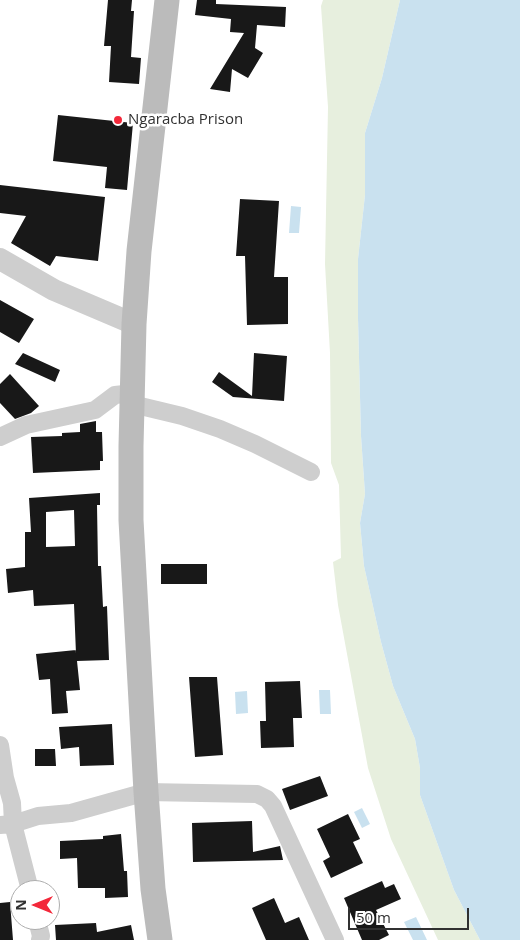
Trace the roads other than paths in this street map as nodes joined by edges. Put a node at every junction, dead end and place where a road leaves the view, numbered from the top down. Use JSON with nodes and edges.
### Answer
{"nodes":[{"id":1,"x":167,"y":0,"type":"edge"},
{"id":2,"x":0,"y":259,"type":"edge"},
{"id":3,"x":134,"y":324,"type":"junction"},
{"id":4,"x":132,"y":399,"type":"junction"},
{"id":5,"x":0,"y":437,"type":"edge"},
{"id":6,"x":311,"y":472,"type":"dead end"},
{"id":7,"x":0,"y":745,"type":"edge"},
{"id":8,"x":146,"y":792,"type":"junction"},
{"id":9,"x":7,"y":824,"type":"edge"},
{"id":10,"x":27,"y":880,"type":"edge"},
{"id":11,"x":160,"y":940,"type":"edge"},
{"id":12,"x":335,"y":940,"type":"edge"}],
"edges":[{"from":1,"to":3,"type":"main road"},
{"from":2,"to":3,"type":"street"},
{"from":3,"to":4,"type":"main road"},
{"from":4,"to":5,"type":"street"},
{"from":4,"to":6,"type":"street"},
{"from":4,"to":8,"type":"main road"},
{"from":7,"to":9,"type":"street"},
{"from":8,"to":9,"type":"street"},
{"from":8,"to":11,"type":"main road"},
{"from":8,"to":12,"type":"street"},
{"from":9,"to":10,"type":"street"}]}
